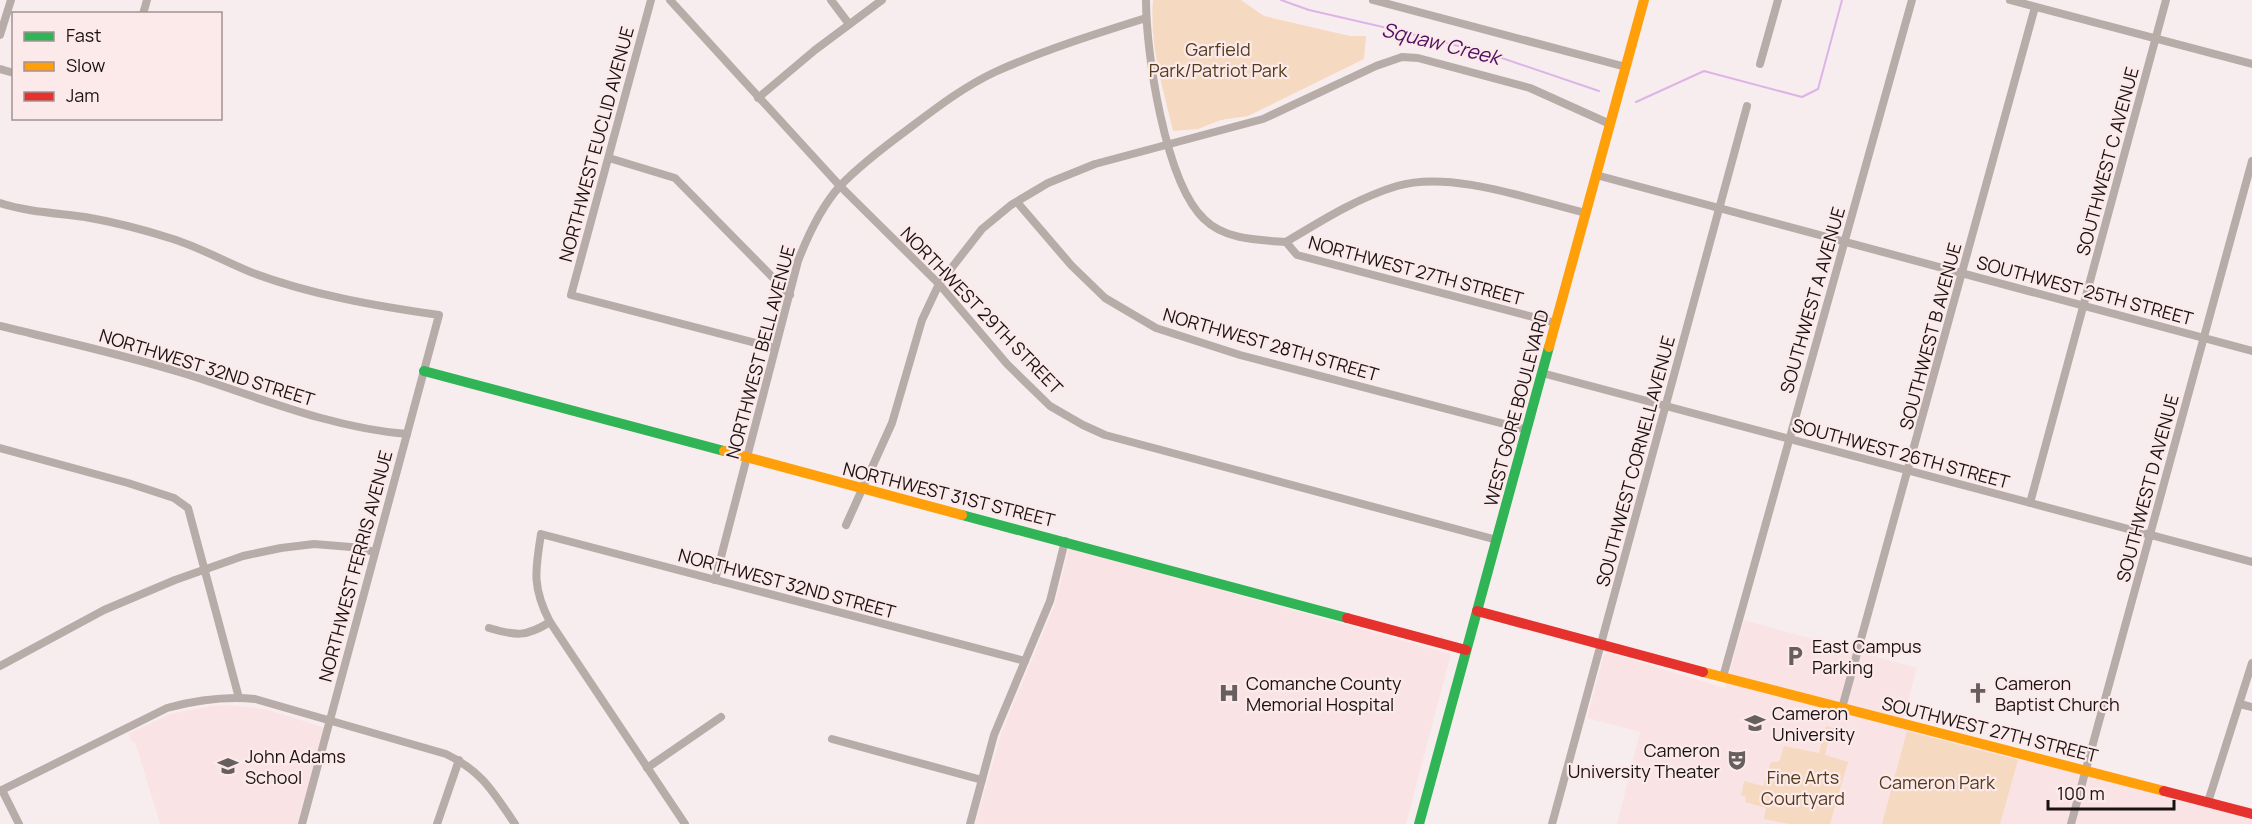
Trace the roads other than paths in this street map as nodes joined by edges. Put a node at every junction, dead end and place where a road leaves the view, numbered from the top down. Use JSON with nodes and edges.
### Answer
{"nodes":[{"id":1,"x":11,"y":0,"type":"edge"},
{"id":2,"x":651,"y":0,"type":"edge"},
{"id":3,"x":670,"y":0,"type":"edge"},
{"id":4,"x":831,"y":0,"type":"edge"},
{"id":5,"x":882,"y":0,"type":"edge"},
{"id":6,"x":1146,"y":0,"type":"edge"},
{"id":7,"x":1373,"y":0,"type":"edge"},
{"id":8,"x":1644,"y":0,"type":"edge"},
{"id":9,"x":1778,"y":0,"type":"edge"},
{"id":10,"x":1912,"y":0,"type":"edge"},
{"id":11,"x":2010,"y":0,"type":"edge"},
{"id":12,"x":2166,"y":0,"type":"edge"},
{"id":13,"x":2035,"y":7,"type":"junction"},
{"id":14,"x":1146,"y":18,"type":"junction"},
{"id":15,"x":849,"y":24,"type":"junction"},
{"id":16,"x":0,"y":35,"type":"edge"},
{"id":17,"x":2156,"y":39,"type":"junction"},
{"id":18,"x":1760,"y":64,"type":"dead end"},
{"id":19,"x":2252,"y":64,"type":"edge"},
{"id":20,"x":1626,"y":67,"type":"junction"},
{"id":21,"x":758,"y":98,"type":"junction"},
{"id":22,"x":1747,"y":106,"type":"dead end"},
{"id":23,"x":1610,"y":124,"type":"junction"},
{"id":24,"x":1169,"y":146,"type":"junction"},
{"id":25,"x":609,"y":158,"type":"junction"},
{"id":26,"x":2252,"y":161,"type":"edge"},
{"id":27,"x":1596,"y":175,"type":"junction"},
{"id":28,"x":840,"y":186,"type":"junction"},
{"id":29,"x":1017,"y":202,"type":"junction"},
{"id":30,"x":0,"y":203,"type":"edge"},
{"id":31,"x":1719,"y":208,"type":"junction"},
{"id":32,"x":1586,"y":213,"type":"junction"},
{"id":33,"x":1286,"y":242,"type":"junction"},
{"id":34,"x":1844,"y":242,"type":"junction"},
{"id":35,"x":1962,"y":273,"type":"junction"},
{"id":36,"x":939,"y":284,"type":"junction"},
{"id":37,"x":790,"y":295,"type":"junction"},
{"id":38,"x":2084,"y":306,"type":"junction"},
{"id":39,"x":1556,"y":323,"type":"junction"},
{"id":40,"x":0,"y":326,"type":"edge"},
{"id":41,"x":2204,"y":338,"type":"junction"},
{"id":42,"x":775,"y":348,"type":"junction"},
{"id":43,"x":2252,"y":351,"type":"edge"},
{"id":44,"x":424,"y":371,"type":"junction"},
{"id":45,"x":1542,"y":373,"type":"junction"},
{"id":46,"x":1666,"y":406,"type":"junction"},
{"id":47,"x":1527,"y":430,"type":"junction"},
{"id":48,"x":407,"y":434,"type":"junction"},
{"id":49,"x":1788,"y":438,"type":"junction"},
{"id":50,"x":0,"y":448,"type":"edge"},
{"id":51,"x":747,"y":456,"type":"junction"},
{"id":52,"x":1909,"y":471,"type":"junction"},
{"id":53,"x":862,"y":490,"type":"junction"},
{"id":54,"x":2030,"y":503,"type":"junction"},
{"id":55,"x":846,"y":525,"type":"dead end"},
{"id":56,"x":2151,"y":535,"type":"junction"},
{"id":57,"x":1497,"y":540,"type":"junction"},
{"id":58,"x":1065,"y":541,"type":"junction"},
{"id":59,"x":375,"y":552,"type":"junction"},
{"id":60,"x":2252,"y":562,"type":"edge"},
{"id":61,"x":205,"y":569,"type":"junction"},
{"id":62,"x":715,"y":580,"type":"junction"},
{"id":63,"x":1477,"y":611,"type":"junction"},
{"id":64,"x":550,"y":622,"type":"junction"},
{"id":65,"x":489,"y":628,"type":"dead end"},
{"id":66,"x":1601,"y":644,"type":"junction"},
{"id":67,"x":1466,"y":650,"type":"junction"},
{"id":68,"x":1025,"y":661,"type":"junction"},
{"id":69,"x":2252,"y":663,"type":"edge"},
{"id":70,"x":0,"y":666,"type":"edge"},
{"id":71,"x":1723,"y":677,"type":"junction"},
{"id":72,"x":239,"y":698,"type":"junction"},
{"id":73,"x":2240,"y":704,"type":"junction"},
{"id":74,"x":2252,"y":707,"type":"edge"},
{"id":75,"x":1842,"y":708,"type":"junction"},
{"id":76,"x":721,"y":717,"type":"dead end"},
{"id":77,"x":328,"y":722,"type":"junction"},
{"id":78,"x":832,"y":739,"type":"dead end"},
{"id":79,"x":459,"y":760,"type":"junction"},
{"id":80,"x":647,"y":768,"type":"junction"},
{"id":81,"x":2086,"y":771,"type":"junction"},
{"id":82,"x":982,"y":780,"type":"junction"},
{"id":83,"x":1,"y":791,"type":"edge"},
{"id":84,"x":2208,"y":802,"type":"junction"},
{"id":85,"x":2252,"y":814,"type":"edge"},
{"id":86,"x":19,"y":824,"type":"edge"},
{"id":87,"x":302,"y":824,"type":"edge"},
{"id":88,"x":437,"y":824,"type":"edge"},
{"id":89,"x":515,"y":824,"type":"edge"},
{"id":90,"x":686,"y":824,"type":"edge"},
{"id":91,"x":970,"y":824,"type":"edge"},
{"id":92,"x":1419,"y":824,"type":"edge"},
{"id":93,"x":1552,"y":824,"type":"edge"},
{"id":94,"x":2071,"y":824,"type":"edge"}],
"edges":[{"from":1,"to":16,"type":"street"},
{"from":2,"to":25,"type":"street","name":"NORTHWEST EUCLID AVENUE"},
{"from":3,"to":21,"type":"street","name":"NORTHWEST 29TH STREET"},
{"from":4,"to":15,"type":"street"},
{"from":5,"to":15,"type":"street"},
{"from":6,"to":14,"type":"street"},
{"from":7,"to":20,"type":"street"},
{"from":8,"to":20,"type":"street","name":"WEST GORE BOULEVARD"},
{"from":9,"to":18,"type":"street"},
{"from":10,"to":34,"type":"street","name":"SOUTHWEST A AVENUE"},
{"from":11,"to":13,"type":"street"},
{"from":12,"to":17,"type":"street","name":"SOUTHWEST C AVENUE"},
{"from":13,"to":17,"type":"street"},
{"from":13,"to":35,"type":"street","name":"SOUTHWEST B AVENUE"},
{"from":14,"to":24,"type":"street","name":"NORTHWEST 27TH STREET"},
{"from":14,"to":28,"type":"street","name":"NORTHWEST BELL AVENUE"},
{"from":15,"to":21,"type":"street"},
{"from":17,"to":19,"type":"street"},
{"from":17,"to":38,"type":"street","name":"SOUTHWEST C AVENUE"},
{"from":20,"to":23,"type":"street","name":"WEST GORE BOULEVARD"},
{"from":21,"to":28,"type":"street","name":"NORTHWEST 29TH STREET"},
{"from":22,"to":31,"type":"street","name":"SOUTHWEST CORNELL AVENUE"},
{"from":23,"to":24,"type":"street"},
{"from":23,"to":27,"type":"street","name":"WEST GORE BOULEVARD"},
{"from":24,"to":29,"type":"street"},
{"from":24,"to":33,"type":"street","name":"NORTHWEST 27TH STREET"},
{"from":25,"to":37,"type":"street"},
{"from":25,"to":42,"type":"street","name":"NORTHWEST EUCLID AVENUE"},
{"from":26,"to":41,"type":"street","name":"SOUTHWEST D AVENUE"},
{"from":27,"to":31,"type":"street","name":"SOUTHWEST 25TH STREET"},
{"from":27,"to":32,"type":"street","name":"WEST GORE BOULEVARD"},
{"from":28,"to":36,"type":"street","name":"NORTHWEST 29TH STREET"},
{"from":28,"to":37,"type":"street","name":"NORTHWEST BELL AVENUE"},
{"from":29,"to":36,"type":"street"},
{"from":29,"to":47,"type":"street","name":"NORTHWEST 28TH STREET"},
{"from":30,"to":44,"type":"street","name":"NORTHWEST FERRIS AVENUE"},
{"from":31,"to":34,"type":"street","name":"SOUTHWEST 25TH STREET"},
{"from":31,"to":46,"type":"street","name":"SOUTHWEST CORNELL AVENUE"},
{"from":32,"to":33,"type":"street"},
{"from":32,"to":39,"type":"street","name":"WEST GORE BOULEVARD"},
{"from":33,"to":39,"type":"street","name":"NORTHWEST 27TH STREET"},
{"from":34,"to":35,"type":"street","name":"SOUTHWEST 25TH STREET"},
{"from":34,"to":49,"type":"street","name":"SOUTHWEST A AVENUE"},
{"from":35,"to":38,"type":"street","name":"SOUTHWEST 25TH STREET"},
{"from":35,"to":52,"type":"street","name":"SOUTHWEST B AVENUE"},
{"from":36,"to":53,"type":"street"},
{"from":36,"to":57,"type":"street","name":"NORTHWEST 29TH STREET"},
{"from":37,"to":42,"type":"street","name":"NORTHWEST BELL AVENUE"},
{"from":38,"to":41,"type":"street","name":"SOUTHWEST 25TH STREET"},
{"from":38,"to":54,"type":"street","name":"SOUTHWEST C AVENUE"},
{"from":39,"to":45,"type":"street","name":"WEST GORE BOULEVARD"},
{"from":40,"to":48,"type":"street","name":"NORTHWEST 32ND STREET"},
{"from":41,"to":43,"type":"street","name":"SOUTHWEST 25TH STREET"},
{"from":41,"to":56,"type":"street","name":"SOUTHWEST D AVENUE"},
{"from":42,"to":51,"type":"street","name":"NORTHWEST BELL AVENUE"},
{"from":44,"to":48,"type":"street","name":"NORTHWEST FERRIS AVENUE"},
{"from":44,"to":51,"type":"street","name":"NORTHWEST 31ST STREET"},
{"from":45,"to":46,"type":"street","name":"SOUTHWEST 26TH STREET"},
{"from":45,"to":47,"type":"street","name":"WEST GORE BOULEVARD"},
{"from":46,"to":49,"type":"street","name":"SOUTHWEST 26TH STREET"},
{"from":46,"to":66,"type":"street","name":"SOUTHWEST CORNELL AVENUE"},
{"from":47,"to":57,"type":"street","name":"WEST GORE BOULEVARD"},
{"from":48,"to":59,"type":"street","name":"NORTHWEST FERRIS AVENUE"},
{"from":49,"to":52,"type":"street","name":"SOUTHWEST 26TH STREET"},
{"from":49,"to":71,"type":"street","name":"SOUTHWEST A AVENUE"},
{"from":50,"to":61,"type":"street"},
{"from":51,"to":53,"type":"street","name":"NORTHWEST 31ST STREET"},
{"from":51,"to":62,"type":"street","name":"NORTHWEST BELL AVENUE"},
{"from":52,"to":54,"type":"street","name":"SOUTHWEST 26TH STREET"},
{"from":52,"to":75,"type":"street","name":"SOUTHWEST B AVENUE"},
{"from":53,"to":55,"type":"street"},
{"from":53,"to":58,"type":"street","name":"NORTHWEST 31ST STREET"},
{"from":54,"to":56,"type":"street","name":"SOUTHWEST 26TH STREET"},
{"from":56,"to":60,"type":"street","name":"SOUTHWEST 26TH STREET"},
{"from":56,"to":81,"type":"street","name":"SOUTHWEST D AVENUE"},
{"from":57,"to":63,"type":"street","name":"WEST GORE BOULEVARD"},
{"from":58,"to":67,"type":"street","name":"NORTHWEST 31ST STREET"},
{"from":58,"to":68,"type":"street"},
{"from":59,"to":61,"type":"street"},
{"from":59,"to":77,"type":"street","name":"NORTHWEST FERRIS AVENUE"},
{"from":61,"to":70,"type":"street"},
{"from":61,"to":72,"type":"street"},
{"from":62,"to":64,"type":"street","name":"NORTHWEST 32ND STREET"},
{"from":62,"to":68,"type":"street","name":"NORTHWEST 32ND STREET"},
{"from":63,"to":66,"type":"street","name":"SOUTHWEST 27TH STREET"},
{"from":63,"to":67,"type":"street","name":"WEST GORE BOULEVARD"},
{"from":64,"to":65,"type":"street"},
{"from":64,"to":80,"type":"street"},
{"from":66,"to":71,"type":"street","name":"SOUTHWEST 27TH STREET"},
{"from":66,"to":93,"type":"street","name":"SOUTHWEST CORNELL AVENUE"},
{"from":67,"to":92,"type":"street","name":"WEST GORE BOULEVARD"},
{"from":68,"to":82,"type":"street"},
{"from":69,"to":73,"type":"street"},
{"from":71,"to":75,"type":"street","name":"SOUTHWEST 27TH STREET"},
{"from":72,"to":77,"type":"street"},
{"from":72,"to":83,"type":"street"},
{"from":73,"to":74,"type":"street"},
{"from":73,"to":84,"type":"street"},
{"from":75,"to":81,"type":"street","name":"SOUTHWEST 27TH STREET"},
{"from":76,"to":80,"type":"street"},
{"from":77,"to":79,"type":"street"},
{"from":77,"to":87,"type":"street","name":"NORTHWEST FERRIS AVENUE"},
{"from":78,"to":82,"type":"street"},
{"from":79,"to":88,"type":"street"},
{"from":79,"to":89,"type":"street"},
{"from":80,"to":90,"type":"street"},
{"from":81,"to":84,"type":"street","name":"SOUTHWEST 27TH STREET"},
{"from":81,"to":94,"type":"street","name":"SOUTHWEST D AVENUE"},
{"from":82,"to":91,"type":"street"},
{"from":83,"to":86,"type":"street"},
{"from":84,"to":85,"type":"street","name":"SOUTHWEST 27TH STREET"}]}
